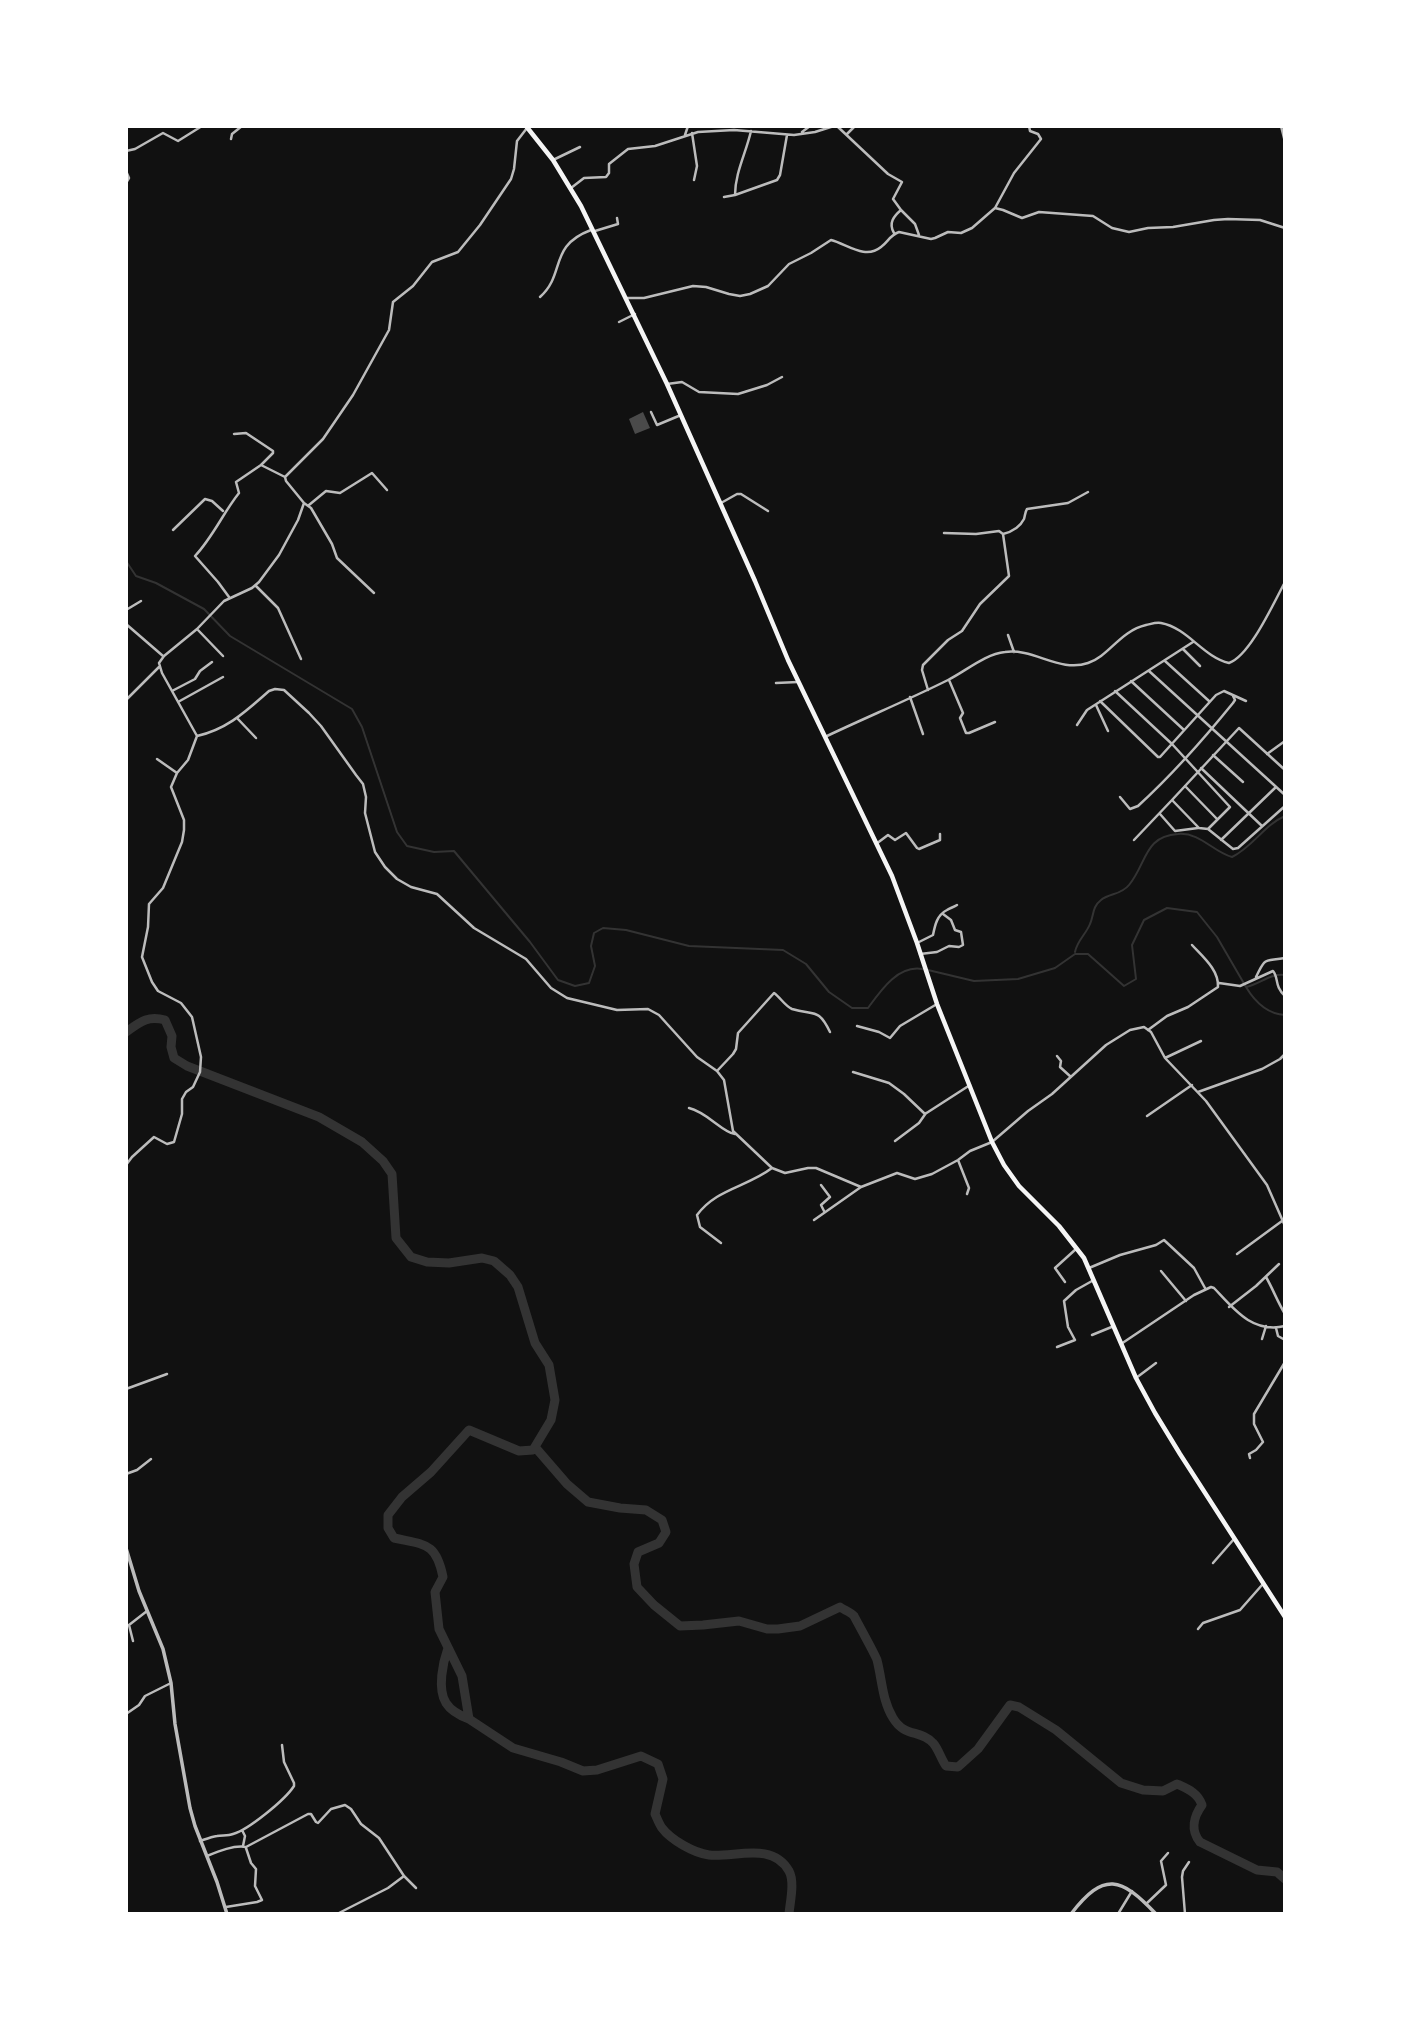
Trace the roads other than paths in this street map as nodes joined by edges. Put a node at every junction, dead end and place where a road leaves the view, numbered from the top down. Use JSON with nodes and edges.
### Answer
{"nodes":[{"id":1,"x":202,"y":126,"type":"edge"},
{"id":2,"x":242,"y":126,"type":"edge"},
{"id":3,"x":688,"y":126,"type":"edge"},
{"id":4,"x":810,"y":126,"type":"edge"},
{"id":5,"x":835,"y":126,"type":"edge"},
{"id":6,"x":855,"y":126,"type":"edge"},
{"id":7,"x":1029,"y":126,"type":"edge"},
{"id":8,"x":1281,"y":126,"type":"edge"},
{"id":9,"x":526,"y":127,"type":"edge"},
{"id":10,"x":751,"y":131,"type":"junction"},
{"id":11,"x":692,"y":133,"type":"junction"},
{"id":12,"x":787,"y":134,"type":"junction"},
{"id":13,"x":800,"y":134,"type":"junction"},
{"id":14,"x":847,"y":134,"type":"junction"},
{"id":15,"x":685,"y":135,"type":"junction"},
{"id":16,"x":231,"y":139,"type":"dead end"},
{"id":17,"x":1285,"y":142,"type":"edge"},
{"id":18,"x":580,"y":146,"type":"dead end"},
{"id":19,"x":126,"y":151,"type":"edge"},
{"id":20,"x":552,"y":159,"type":"junction"},
{"id":21,"x":126,"y":172,"type":"edge"},
{"id":22,"x":694,"y":180,"type":"dead end"},
{"id":23,"x":126,"y":183,"type":"edge"},
{"id":24,"x":571,"y":188,"type":"junction"},
{"id":25,"x":735,"y":195,"type":"junction"},
{"id":26,"x":724,"y":197,"type":"dead end"},
{"id":27,"x":995,"y":208,"type":"junction"},
{"id":28,"x":901,"y":210,"type":"junction"},
{"id":29,"x":617,"y":218,"type":"dead end"},
{"id":30,"x":1285,"y":228,"type":"edge"},
{"id":31,"x":594,"y":230,"type":"junction"},
{"id":32,"x":894,"y":233,"type":"junction"},
{"id":33,"x":919,"y":235,"type":"junction"},
{"id":34,"x":540,"y":297,"type":"dead end"},
{"id":35,"x":627,"y":298,"type":"junction"},
{"id":36,"x":635,"y":314,"type":"junction"},
{"id":37,"x":619,"y":322,"type":"dead end"},
{"id":38,"x":782,"y":377,"type":"dead end"},
{"id":39,"x":667,"y":384,"type":"junction"},
{"id":40,"x":651,"y":412,"type":"dead end"},
{"id":41,"x":681,"y":415,"type":"junction"},
{"id":42,"x":234,"y":434,"type":"dead end"},
{"id":43,"x":261,"y":465,"type":"junction"},
{"id":44,"x":285,"y":477,"type":"junction"},
{"id":45,"x":387,"y":490,"type":"dead end"},
{"id":46,"x":1087,"y":492,"type":"dead end"},
{"id":47,"x":304,"y":503,"type":"junction"},
{"id":48,"x":721,"y":503,"type":"junction"},
{"id":49,"x":309,"y":505,"type":"junction"},
{"id":50,"x":768,"y":511,"type":"dead end"},
{"id":51,"x":224,"y":512,"type":"junction"},
{"id":52,"x":173,"y":530,"type":"dead end"},
{"id":53,"x":944,"y":533,"type":"dead end"},
{"id":54,"x":1003,"y":534,"type":"junction"},
{"id":55,"x":1285,"y":582,"type":"edge"},
{"id":56,"x":256,"y":586,"type":"junction"},
{"id":57,"x":374,"y":593,"type":"dead end"},
{"id":58,"x":229,"y":597,"type":"junction"},
{"id":59,"x":141,"y":601,"type":"dead end"},
{"id":60,"x":126,"y":610,"type":"edge"},
{"id":61,"x":126,"y":624,"type":"edge"},
{"id":62,"x":197,"y":629,"type":"junction"},
{"id":63,"x":1008,"y":635,"type":"dead end"},
{"id":64,"x":1193,"y":642,"type":"junction"},
{"id":65,"x":1183,"y":649,"type":"junction"},
{"id":66,"x":1014,"y":652,"type":"junction"},
{"id":67,"x":164,"y":656,"type":"junction"},
{"id":68,"x":223,"y":656,"type":"dead end"},
{"id":69,"x":301,"y":659,"type":"dead end"},
{"id":70,"x":1165,"y":661,"type":"junction"},
{"id":71,"x":212,"y":662,"type":"dead end"},
{"id":72,"x":1200,"y":666,"type":"dead end"},
{"id":73,"x":159,"y":667,"type":"junction"},
{"id":74,"x":1149,"y":671,"type":"junction"},
{"id":75,"x":223,"y":677,"type":"dead end"},
{"id":76,"x":949,"y":680,"type":"junction"},
{"id":77,"x":1131,"y":681,"type":"junction"},
{"id":78,"x":798,"y":682,"type":"junction"},
{"id":79,"x":776,"y":683,"type":"dead end"},
{"id":80,"x":928,"y":690,"type":"junction"},
{"id":81,"x":172,"y":691,"type":"junction"},
{"id":82,"x":1115,"y":691,"type":"junction"},
{"id":83,"x":1233,"y":696,"type":"junction"},
{"id":84,"x":910,"y":697,"type":"junction"},
{"id":85,"x":126,"y":700,"type":"edge"},
{"id":86,"x":1209,"y":701,"type":"junction"},
{"id":87,"x":1246,"y":701,"type":"dead end"},
{"id":88,"x":178,"y":702,"type":"junction"},
{"id":89,"x":1100,"y":702,"type":"junction"},
{"id":90,"x":1096,"y":705,"type":"junction"},
{"id":91,"x":1197,"y":715,"type":"junction"},
{"id":92,"x":237,"y":718,"type":"junction"},
{"id":93,"x":995,"y":722,"type":"dead end"},
{"id":94,"x":1077,"y":725,"type":"dead end"},
{"id":95,"x":1213,"y":729,"type":"junction"},
{"id":96,"x":1184,"y":730,"type":"junction"},
{"id":97,"x":1108,"y":731,"type":"dead end"},
{"id":98,"x":923,"y":734,"type":"dead end"},
{"id":99,"x":197,"y":736,"type":"junction"},
{"id":100,"x":825,"y":736,"type":"junction"},
{"id":101,"x":256,"y":738,"type":"dead end"},
{"id":102,"x":1226,"y":741,"type":"junction"},
{"id":103,"x":1285,"y":741,"type":"edge"},
{"id":104,"x":1172,"y":744,"type":"junction"},
{"id":105,"x":1267,"y":754,"type":"junction"},
{"id":106,"x":1213,"y":755,"type":"junction"},
{"id":107,"x":157,"y":759,"type":"dead end"},
{"id":108,"x":1186,"y":759,"type":"junction"},
{"id":109,"x":1199,"y":770,"type":"junction"},
{"id":110,"x":1285,"y":770,"type":"edge"},
{"id":111,"x":177,"y":773,"type":"junction"},
{"id":112,"x":1242,"y":782,"type":"dead end"},
{"id":113,"x":1185,"y":786,"type":"junction"},
{"id":114,"x":1276,"y":787,"type":"junction"},
{"id":115,"x":1285,"y":795,"type":"edge"},
{"id":116,"x":1120,"y":797,"type":"dead end"},
{"id":117,"x":1172,"y":800,"type":"junction"},
{"id":118,"x":1285,"y":806,"type":"edge"},
{"id":119,"x":1160,"y":814,"type":"junction"},
{"id":120,"x":1249,"y":814,"type":"junction"},
{"id":121,"x":1217,"y":820,"type":"junction"},
{"id":122,"x":1262,"y":826,"type":"junction"},
{"id":123,"x":1199,"y":828,"type":"junction"},
{"id":124,"x":1208,"y":829,"type":"junction"},
{"id":125,"x":940,"y":834,"type":"dead end"},
{"id":126,"x":1133,"y":840,"type":"dead end"},
{"id":127,"x":1222,"y":840,"type":"junction"},
{"id":128,"x":876,"y":844,"type":"junction"},
{"id":129,"x":957,"y":905,"type":"dead end"},
{"id":130,"x":943,"y":914,"type":"junction"},
{"id":131,"x":917,"y":943,"type":"junction"},
{"id":132,"x":1192,"y":945,"type":"dead end"},
{"id":133,"x":920,"y":955,"type":"junction"},
{"id":134,"x":1285,"y":958,"type":"edge"},
{"id":135,"x":1255,"y":978,"type":"junction"},
{"id":136,"x":1219,"y":983,"type":"junction"},
{"id":137,"x":1285,"y":996,"type":"edge"},
{"id":138,"x":937,"y":1004,"type":"junction"},
{"id":139,"x":858,"y":1026,"type":"dead end"},
{"id":140,"x":1148,"y":1030,"type":"junction"},
{"id":141,"x":830,"y":1032,"type":"dead end"},
{"id":142,"x":1201,"y":1041,"type":"dead end"},
{"id":143,"x":1285,"y":1054,"type":"edge"},
{"id":144,"x":1057,"y":1056,"type":"dead end"},
{"id":145,"x":1166,"y":1058,"type":"junction"},
{"id":146,"x":717,"y":1071,"type":"junction"},
{"id":147,"x":853,"y":1072,"type":"dead end"},
{"id":148,"x":1071,"y":1077,"type":"junction"},
{"id":149,"x":970,"y":1085,"type":"junction"},
{"id":150,"x":1192,"y":1085,"type":"junction"},
{"id":151,"x":1198,"y":1092,"type":"junction"},
{"id":152,"x":689,"y":1108,"type":"dead end"},
{"id":153,"x":926,"y":1114,"type":"junction"},
{"id":154,"x":1147,"y":1116,"type":"dead end"},
{"id":155,"x":735,"y":1134,"type":"junction"},
{"id":156,"x":895,"y":1141,"type":"dead end"},
{"id":157,"x":992,"y":1142,"type":"junction"},
{"id":158,"x":958,"y":1160,"type":"junction"},
{"id":159,"x":126,"y":1165,"type":"edge"},
{"id":160,"x":772,"y":1168,"type":"junction"},
{"id":161,"x":821,"y":1185,"type":"dead end"},
{"id":162,"x":862,"y":1188,"type":"junction"},
{"id":163,"x":967,"y":1194,"type":"dead end"},
{"id":164,"x":825,"y":1212,"type":"junction"},
{"id":165,"x":814,"y":1220,"type":"dead end"},
{"id":166,"x":1282,"y":1221,"type":"junction"},
{"id":167,"x":1285,"y":1226,"type":"edge"},
{"id":168,"x":721,"y":1243,"type":"dead end"},
{"id":169,"x":1077,"y":1248,"type":"junction"},
{"id":170,"x":1237,"y":1254,"type":"dead end"},
{"id":171,"x":1279,"y":1264,"type":"dead end"},
{"id":172,"x":1089,"y":1268,"type":"junction"},
{"id":173,"x":1161,"y":1271,"type":"dead end"},
{"id":174,"x":1266,"y":1277,"type":"junction"},
{"id":175,"x":1095,"y":1280,"type":"junction"},
{"id":176,"x":1065,"y":1282,"type":"dead end"},
{"id":177,"x":1205,"y":1289,"type":"junction"},
{"id":178,"x":1186,"y":1301,"type":"junction"},
{"id":179,"x":1229,"y":1307,"type":"junction"},
{"id":180,"x":1285,"y":1314,"type":"edge"},
{"id":181,"x":1114,"y":1326,"type":"junction"},
{"id":182,"x":1266,"y":1326,"type":"junction"},
{"id":183,"x":1285,"y":1326,"type":"edge"},
{"id":184,"x":1276,"y":1328,"type":"junction"},
{"id":185,"x":1092,"y":1335,"type":"dead end"},
{"id":186,"x":1262,"y":1339,"type":"dead end"},
{"id":187,"x":1285,"y":1340,"type":"edge"},
{"id":188,"x":1121,"y":1344,"type":"junction"},
{"id":189,"x":1056,"y":1347,"type":"dead end"},
{"id":190,"x":1285,"y":1362,"type":"edge"},
{"id":191,"x":1156,"y":1363,"type":"dead end"},
{"id":192,"x":166,"y":1374,"type":"dead end"},
{"id":193,"x":1136,"y":1378,"type":"junction"},
{"id":194,"x":126,"y":1389,"type":"edge"},
{"id":195,"x":1250,"y":1458,"type":"dead end"},
{"id":196,"x":151,"y":1459,"type":"dead end"},
{"id":197,"x":126,"y":1474,"type":"edge"},
{"id":198,"x":1235,"y":1538,"type":"junction"},
{"id":199,"x":126,"y":1548,"type":"edge"},
{"id":200,"x":1213,"y":1563,"type":"dead end"},
{"id":201,"x":1264,"y":1583,"type":"junction"},
{"id":202,"x":148,"y":1611,"type":"junction"},
{"id":203,"x":1285,"y":1617,"type":"edge"},
{"id":204,"x":1198,"y":1629,"type":"dead end"},
{"id":205,"x":133,"y":1641,"type":"dead end"},
{"id":206,"x":171,"y":1683,"type":"junction"},
{"id":207,"x":126,"y":1714,"type":"edge"},
{"id":208,"x":282,"y":1745,"type":"dead end"},
{"id":209,"x":242,"y":1830,"type":"junction"},
{"id":210,"x":200,"y":1841,"type":"junction"},
{"id":211,"x":244,"y":1847,"type":"junction"},
{"id":212,"x":1168,"y":1853,"type":"dead end"},
{"id":213,"x":207,"y":1856,"type":"junction"},
{"id":214,"x":1189,"y":1862,"type":"dead end"},
{"id":215,"x":404,"y":1876,"type":"junction"},
{"id":216,"x":416,"y":1888,"type":"dead end"},
{"id":217,"x":1132,"y":1891,"type":"junction"},
{"id":218,"x":1146,"y":1904,"type":"junction"},
{"id":219,"x":226,"y":1907,"type":"junction"},
{"id":220,"x":228,"y":1914,"type":"edge"},
{"id":221,"x":337,"y":1914,"type":"edge"},
{"id":222,"x":1071,"y":1914,"type":"edge"},
{"id":223,"x":1118,"y":1914,"type":"edge"},
{"id":224,"x":1156,"y":1914,"type":"edge"},
{"id":225,"x":1185,"y":1914,"type":"edge"}],
"edges":[{"from":1,"to":19,"type":"street"},
{"from":2,"to":16,"type":"street"},
{"from":3,"to":15,"type":"street"},
{"from":4,"to":13,"type":"street"},
{"from":5,"to":13,"type":"street"},
{"from":5,"to":14,"type":"street"},
{"from":6,"to":14,"type":"street"},
{"from":7,"to":27,"type":"street"},
{"from":8,"to":17,"type":"street"},
{"from":9,"to":20,"type":"main road"},
{"from":9,"to":44,"type":"street"},
{"from":10,"to":11,"type":"street"},
{"from":10,"to":12,"type":"street"},
{"from":10,"to":25,"type":"street"},
{"from":11,"to":15,"type":"street"},
{"from":11,"to":22,"type":"street"},
{"from":12,"to":13,"type":"street"},
{"from":12,"to":25,"type":"street"},
{"from":14,"to":28,"type":"street"},
{"from":15,"to":24,"type":"street"},
{"from":18,"to":20,"type":"street"},
{"from":20,"to":24,"type":"main road"},
{"from":21,"to":23,"type":"street"},
{"from":24,"to":31,"type":"main road"},
{"from":25,"to":26,"type":"street"},
{"from":27,"to":30,"type":"street"},
{"from":27,"to":33,"type":"street"},
{"from":28,"to":32,"type":"street"},
{"from":28,"to":33,"type":"street"},
{"from":29,"to":31,"type":"street"},
{"from":31,"to":34,"type":"street"},
{"from":31,"to":35,"type":"main road"},
{"from":32,"to":33,"type":"street"},
{"from":32,"to":35,"type":"street"},
{"from":35,"to":36,"type":"main road"},
{"from":36,"to":37,"type":"street"},
{"from":36,"to":39,"type":"main road"},
{"from":38,"to":39,"type":"street"},
{"from":39,"to":41,"type":"main road"},
{"from":40,"to":41,"type":"street"},
{"from":41,"to":48,"type":"main road"},
{"from":42,"to":43,"type":"street"},
{"from":43,"to":44,"type":"street"},
{"from":43,"to":51,"type":"street"},
{"from":44,"to":47,"type":"street"},
{"from":45,"to":49,"type":"street"},
{"from":46,"to":54,"type":"street"},
{"from":47,"to":49,"type":"street"},
{"from":47,"to":56,"type":"street"},
{"from":48,"to":50,"type":"street"},
{"from":48,"to":78,"type":"main road"},
{"from":49,"to":57,"type":"street"},
{"from":51,"to":52,"type":"street"},
{"from":51,"to":58,"type":"street"},
{"from":53,"to":54,"type":"street"},
{"from":54,"to":80,"type":"street"},
{"from":55,"to":64,"type":"street"},
{"from":56,"to":58,"type":"street"},
{"from":56,"to":69,"type":"street"},
{"from":58,"to":62,"type":"street"},
{"from":59,"to":60,"type":"street"},
{"from":61,"to":67,"type":"street"},
{"from":62,"to":67,"type":"street"},
{"from":62,"to":68,"type":"street"},
{"from":63,"to":66,"type":"street"},
{"from":64,"to":65,"type":"street"},
{"from":64,"to":66,"type":"street"},
{"from":65,"to":70,"type":"street"},
{"from":65,"to":72,"type":"street"},
{"from":66,"to":76,"type":"street"},
{"from":67,"to":73,"type":"street"},
{"from":70,"to":74,"type":"street"},
{"from":70,"to":86,"type":"street"},
{"from":71,"to":81,"type":"street"},
{"from":73,"to":81,"type":"street"},
{"from":73,"to":85,"type":"street"},
{"from":74,"to":77,"type":"street"},
{"from":74,"to":91,"type":"street"},
{"from":75,"to":88,"type":"street"},
{"from":76,"to":80,"type":"street"},
{"from":76,"to":93,"type":"street"},
{"from":77,"to":82,"type":"street"},
{"from":77,"to":96,"type":"street"},
{"from":78,"to":79,"type":"street"},
{"from":78,"to":100,"type":"main road"},
{"from":80,"to":84,"type":"street"},
{"from":81,"to":88,"type":"street"},
{"from":82,"to":89,"type":"street"},
{"from":82,"to":104,"type":"street"},
{"from":83,"to":86,"type":"street"},
{"from":83,"to":87,"type":"street"},
{"from":83,"to":95,"type":"street"},
{"from":84,"to":98,"type":"street"},
{"from":84,"to":100,"type":"street"},
{"from":86,"to":91,"type":"street"},
{"from":88,"to":99,"type":"street"},
{"from":89,"to":90,"type":"street"},
{"from":89,"to":104,"type":"street"},
{"from":90,"to":94,"type":"street"},
{"from":90,"to":97,"type":"street"},
{"from":91,"to":95,"type":"street"},
{"from":91,"to":96,"type":"street"},
{"from":92,"to":99,"type":"street"},
{"from":92,"to":101,"type":"street"},
{"from":92,"to":146,"type":"street"},
{"from":95,"to":102,"type":"street"},
{"from":95,"to":108,"type":"street"},
{"from":96,"to":104,"type":"street"},
{"from":99,"to":111,"type":"street"},
{"from":100,"to":128,"type":"main road"},
{"from":102,"to":105,"type":"street"},
{"from":102,"to":106,"type":"street"},
{"from":102,"to":114,"type":"street"},
{"from":103,"to":105,"type":"street"},
{"from":104,"to":108,"type":"street"},
{"from":105,"to":110,"type":"street"},
{"from":106,"to":109,"type":"street"},
{"from":106,"to":112,"type":"street"},
{"from":107,"to":111,"type":"street"},
{"from":108,"to":109,"type":"street"},
{"from":108,"to":116,"type":"street"},
{"from":109,"to":113,"type":"street"},
{"from":109,"to":120,"type":"street"},
{"from":109,"to":121,"type":"street"},
{"from":111,"to":159,"type":"street"},
{"from":113,"to":117,"type":"street"},
{"from":113,"to":121,"type":"street"},
{"from":114,"to":115,"type":"street"},
{"from":114,"to":120,"type":"street"},
{"from":117,"to":119,"type":"street"},
{"from":117,"to":123,"type":"street"},
{"from":118,"to":122,"type":"street"},
{"from":119,"to":123,"type":"street"},
{"from":119,"to":126,"type":"street"},
{"from":120,"to":122,"type":"street"},
{"from":120,"to":127,"type":"street"},
{"from":121,"to":124,"type":"street"},
{"from":122,"to":127,"type":"street"},
{"from":123,"to":124,"type":"street"},
{"from":124,"to":127,"type":"street"},
{"from":125,"to":128,"type":"street"},
{"from":128,"to":131,"type":"main road"},
{"from":129,"to":130,"type":"street"},
{"from":130,"to":131,"type":"street"},
{"from":130,"to":133,"type":"street"},
{"from":131,"to":133,"type":"main road"},
{"from":132,"to":136,"type":"street"},
{"from":133,"to":138,"type":"main road"},
{"from":134,"to":135,"type":"street"},
{"from":135,"to":136,"type":"street"},
{"from":135,"to":137,"type":"street"},
{"from":136,"to":140,"type":"street"},
{"from":138,"to":139,"type":"street"},
{"from":138,"to":149,"type":"main road"},
{"from":140,"to":145,"type":"street"},
{"from":140,"to":148,"type":"street"},
{"from":141,"to":146,"type":"street"},
{"from":142,"to":145,"type":"street"},
{"from":143,"to":151,"type":"street"},
{"from":144,"to":148,"type":"street"},
{"from":145,"to":150,"type":"street"},
{"from":146,"to":155,"type":"street"},
{"from":147,"to":153,"type":"street"},
{"from":148,"to":157,"type":"street"},
{"from":149,"to":153,"type":"street"},
{"from":149,"to":157,"type":"main road"},
{"from":150,"to":151,"type":"street"},
{"from":150,"to":154,"type":"street"},
{"from":151,"to":166,"type":"street"},
{"from":152,"to":155,"type":"street"},
{"from":153,"to":156,"type":"street"},
{"from":155,"to":160,"type":"street"},
{"from":157,"to":158,"type":"street"},
{"from":157,"to":169,"type":"main road"},
{"from":158,"to":162,"type":"street"},
{"from":158,"to":163,"type":"street"},
{"from":160,"to":162,"type":"street"},
{"from":160,"to":168,"type":"street"},
{"from":161,"to":164,"type":"street"},
{"from":162,"to":164,"type":"street"},
{"from":164,"to":165,"type":"street"},
{"from":166,"to":167,"type":"street"},
{"from":166,"to":170,"type":"street"},
{"from":169,"to":172,"type":"main road"},
{"from":169,"to":176,"type":"street"},
{"from":171,"to":174,"type":"street"},
{"from":172,"to":175,"type":"main road"},
{"from":172,"to":177,"type":"street"},
{"from":173,"to":178,"type":"street"},
{"from":174,"to":179,"type":"street"},
{"from":174,"to":180,"type":"street"},
{"from":175,"to":181,"type":"main road"},
{"from":175,"to":189,"type":"street"},
{"from":177,"to":178,"type":"street"},
{"from":177,"to":179,"type":"street"},
{"from":178,"to":188,"type":"street"},
{"from":179,"to":182,"type":"street"},
{"from":181,"to":185,"type":"street"},
{"from":181,"to":188,"type":"main road"},
{"from":182,"to":184,"type":"street"},
{"from":182,"to":186,"type":"street"},
{"from":183,"to":184,"type":"street"},
{"from":184,"to":187,"type":"street"},
{"from":188,"to":193,"type":"main road"},
{"from":190,"to":195,"type":"street"},
{"from":191,"to":193,"type":"street"},
{"from":192,"to":194,"type":"street"},
{"from":193,"to":198,"type":"main road"},
{"from":196,"to":197,"type":"street"},
{"from":198,"to":200,"type":"street"},
{"from":198,"to":201,"type":"main road"},
{"from":199,"to":202,"type":"street"},
{"from":201,"to":203,"type":"main road"},
{"from":201,"to":204,"type":"street"},
{"from":202,"to":205,"type":"street"},
{"from":202,"to":206,"type":"street"},
{"from":206,"to":207,"type":"street"},
{"from":206,"to":210,"type":"street"},
{"from":208,"to":209,"type":"street"},
{"from":209,"to":210,"type":"street"},
{"from":209,"to":211,"type":"street"},
{"from":210,"to":213,"type":"street"},
{"from":211,"to":213,"type":"street"},
{"from":211,"to":215,"type":"street"},
{"from":211,"to":219,"type":"street"},
{"from":212,"to":218,"type":"street"},
{"from":213,"to":219,"type":"street"},
{"from":214,"to":225,"type":"street"},
{"from":215,"to":216,"type":"street"},
{"from":215,"to":221,"type":"street"},
{"from":217,"to":218,"type":"street"},
{"from":217,"to":222,"type":"street"},
{"from":217,"to":223,"type":"street"},
{"from":218,"to":224,"type":"street"},
{"from":219,"to":220,"type":"street"}]}
